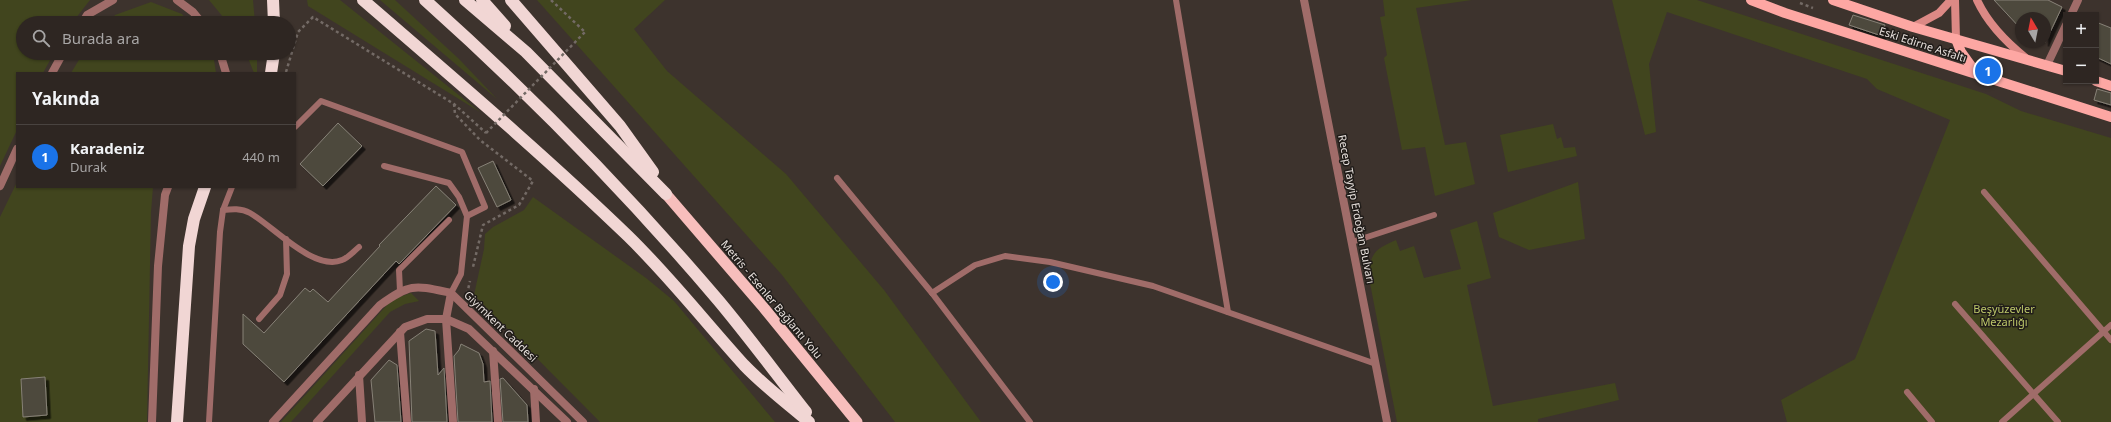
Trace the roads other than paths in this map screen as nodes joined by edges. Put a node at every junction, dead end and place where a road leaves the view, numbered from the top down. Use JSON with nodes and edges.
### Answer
{"nodes":[{"id":1,"x":113,"y":0,"type":"edge"},
{"id":2,"x":177,"y":0,"type":"edge"},
{"id":3,"x":273,"y":0,"type":"edge"},
{"id":4,"x":363,"y":0,"type":"edge"},
{"id":5,"x":424,"y":0,"type":"edge"},
{"id":6,"x":465,"y":0,"type":"edge"},
{"id":7,"x":482,"y":0,"type":"edge"},
{"id":8,"x":511,"y":0,"type":"edge"},
{"id":9,"x":1176,"y":0,"type":"edge"},
{"id":10,"x":1304,"y":0,"type":"edge"},
{"id":11,"x":1751,"y":0,"type":"edge"},
{"id":12,"x":1833,"y":0,"type":"edge"},
{"id":13,"x":1951,"y":0,"type":"edge"},
{"id":14,"x":1955,"y":0,"type":"edge"},
{"id":15,"x":1977,"y":0,"type":"edge"},
{"id":16,"x":2078,"y":0,"type":"edge"},
{"id":17,"x":2072,"y":12,"type":"edge"},
{"id":18,"x":86,"y":16,"type":"edge"},
{"id":19,"x":196,"y":16,"type":"edge"},
{"id":20,"x":274,"y":16,"type":"edge"},
{"id":21,"x":1913,"y":27,"type":"junction"},
{"id":22,"x":2063,"y":31,"type":"edge"},
{"id":23,"x":1956,"y":38,"type":"junction"},
{"id":24,"x":526,"y":52,"type":"junction"},
{"id":25,"x":59,"y":60,"type":"edge"},
{"id":26,"x":222,"y":60,"type":"edge"},
{"id":27,"x":273,"y":60,"type":"edge"},
{"id":28,"x":2029,"y":60,"type":"junction"},
{"id":29,"x":2047,"y":65,"type":"junction"},
{"id":30,"x":2063,"y":70,"type":"edge"},
{"id":31,"x":53,"y":72,"type":"edge"},
{"id":32,"x":226,"y":72,"type":"edge"},
{"id":33,"x":271,"y":72,"type":"edge"},
{"id":34,"x":1976,"y":73,"type":"junction"},
{"id":35,"x":2099,"y":82,"type":"edge"},
{"id":36,"x":2111,"y":86,"type":"edge"},
{"id":37,"x":2111,"y":117,"type":"edge"},
{"id":38,"x":296,"y":126,"type":"edge"},
{"id":39,"x":16,"y":151,"type":"edge"},
{"id":40,"x":384,"y":166,"type":"dead end"},
{"id":41,"x":837,"y":178,"type":"dead end"},
{"id":42,"x":0,"y":186,"type":"edge"},
{"id":43,"x":168,"y":188,"type":"edge"},
{"id":44,"x":205,"y":188,"type":"edge"},
{"id":45,"x":232,"y":188,"type":"edge"},
{"id":46,"x":1984,"y":192,"type":"dead end"},
{"id":47,"x":666,"y":194,"type":"junction"},
{"id":48,"x":223,"y":210,"type":"junction"},
{"id":49,"x":1434,"y":215,"type":"dead end"},
{"id":50,"x":467,"y":216,"type":"junction"},
{"id":51,"x":449,"y":220,"type":"dead end"},
{"id":52,"x":286,"y":239,"type":"junction"},
{"id":53,"x":1352,"y":242,"type":"junction"},
{"id":54,"x":359,"y":246,"type":"dead end"},
{"id":55,"x":400,"y":291,"type":"junction"},
{"id":56,"x":450,"y":293,"type":"junction"},
{"id":57,"x":932,"y":293,"type":"junction"},
{"id":58,"x":1955,"y":304,"type":"dead end"},
{"id":59,"x":1228,"y":312,"type":"junction"},
{"id":60,"x":259,"y":319,"type":"dead end"},
{"id":61,"x":446,"y":319,"type":"junction"},
{"id":62,"x":2111,"y":325,"type":"edge"},
{"id":63,"x":400,"y":332,"type":"junction"},
{"id":64,"x":2103,"y":332,"type":"junction"},
{"id":65,"x":2111,"y":340,"type":"edge"},
{"id":66,"x":493,"y":351,"type":"junction"},
{"id":67,"x":1376,"y":364,"type":"junction"},
{"id":68,"x":359,"y":376,"type":"junction"},
{"id":69,"x":534,"y":389,"type":"junction"},
{"id":70,"x":1907,"y":392,"type":"dead end"},
{"id":71,"x":2033,"y":394,"type":"junction"},
{"id":72,"x":319,"y":421,"type":"edge"},
{"id":73,"x":152,"y":422,"type":"edge"},
{"id":74,"x":177,"y":422,"type":"edge"},
{"id":75,"x":209,"y":422,"type":"edge"},
{"id":76,"x":273,"y":422,"type":"edge"},
{"id":77,"x":362,"y":422,"type":"edge"},
{"id":78,"x":407,"y":422,"type":"edge"},
{"id":79,"x":453,"y":422,"type":"edge"},
{"id":80,"x":498,"y":422,"type":"edge"},
{"id":81,"x":536,"y":422,"type":"edge"},
{"id":82,"x":567,"y":422,"type":"edge"},
{"id":83,"x":583,"y":422,"type":"edge"},
{"id":84,"x":809,"y":422,"type":"edge"},
{"id":85,"x":814,"y":422,"type":"edge"},
{"id":86,"x":857,"y":422,"type":"edge"},
{"id":87,"x":1030,"y":422,"type":"edge"},
{"id":88,"x":1387,"y":422,"type":"edge"},
{"id":89,"x":1932,"y":422,"type":"edge"},
{"id":90,"x":2002,"y":422,"type":"edge"},
{"id":91,"x":2058,"y":422,"type":"edge"}],
"edges":[{"from":1,"to":18,"type":"street"},
{"from":2,"to":19,"type":"street"},
{"from":3,"to":20,"type":"highway"},
{"from":4,"to":84,"type":"highway"},
{"from":5,"to":85,"type":"highway"},
{"from":6,"to":24,"type":"highway"},
{"from":7,"to":24,"type":"highway"},
{"from":8,"to":47,"type":"highway"},
{"from":9,"to":59,"type":"lane"},
{"from":10,"to":53,"type":"street","name":"Recep Tayyip Erdoğan Bulvarı"},
{"from":11,"to":34,"type":"main road","name":"Eski Edirne Asfaltı"},
{"from":12,"to":21,"type":"main road","name":"Eski Edirne Asfaltı"},
{"from":13,"to":21,"type":"main road"},
{"from":14,"to":23,"type":"main road"},
{"from":15,"to":28,"type":"main road"},
{"from":16,"to":17,"type":"street"},
{"from":21,"to":23,"type":"main road","name":"Eski Edirne Asfaltı"},
{"from":22,"to":29,"type":"street"},
{"from":23,"to":28,"type":"main road","name":"Eski Edirne Asfaltı"},
{"from":23,"to":34,"type":"main road"},
{"from":24,"to":47,"type":"highway"},
{"from":25,"to":31,"type":"street"},
{"from":26,"to":32,"type":"street"},
{"from":27,"to":33,"type":"highway"},
{"from":28,"to":29,"type":"main road","name":"Eski Edirne Asfaltı"},
{"from":29,"to":30,"type":"main road","name":"Eski Edirne Asfaltı"},
{"from":34,"to":37,"type":"main road","name":"Eski Edirne Asfaltı"},
{"from":35,"to":36,"type":"main road"},
{"from":38,"to":50,"type":"lane"},
{"from":39,"to":42,"type":"street"},
{"from":40,"to":50,"type":"lane"},
{"from":41,"to":57,"type":"lane"},
{"from":43,"to":73,"type":"street"},
{"from":44,"to":74,"type":"highway"},
{"from":45,"to":48,"type":"lane"},
{"from":46,"to":64,"type":"lane"},
{"from":47,"to":86,"type":"highway","name":"Metris - Esenler Bağlantı Yolu"},
{"from":48,"to":52,"type":"lane"},
{"from":48,"to":75,"type":"lane"},
{"from":49,"to":53,"type":"lane"},
{"from":50,"to":56,"type":"lane"},
{"from":51,"to":55,"type":"lane"},
{"from":52,"to":54,"type":"lane"},
{"from":52,"to":60,"type":"lane"},
{"from":53,"to":67,"type":"street","name":"Recep Tayyip Erdoğan Bulvarı"},
{"from":55,"to":56,"type":"street","name":"Giyimkent Caddesi"},
{"from":55,"to":76,"type":"street","name":"Giyimkent Caddesi"},
{"from":56,"to":61,"type":"street"},
{"from":56,"to":83,"type":"street","name":"Giyimkent Caddesi"},
{"from":57,"to":59,"type":"lane"},
{"from":57,"to":87,"type":"lane"},
{"from":58,"to":71,"type":"lane"},
{"from":59,"to":67,"type":"lane"},
{"from":61,"to":63,"type":"street","name":"Giyimkent Caddesi"},
{"from":61,"to":66,"type":"street","name":"Giyimkent Caddesi"},
{"from":61,"to":79,"type":"street"},
{"from":62,"to":64,"type":"lane"},
{"from":63,"to":68,"type":"street","name":"Giyimkent Caddesi"},
{"from":63,"to":78,"type":"street"},
{"from":64,"to":65,"type":"lane"},
{"from":64,"to":71,"type":"lane"},
{"from":66,"to":69,"type":"street","name":"Giyimkent Caddesi"},
{"from":66,"to":80,"type":"street"},
{"from":67,"to":88,"type":"street","name":"Recep Tayyip Erdoğan Bulvarı"},
{"from":68,"to":72,"type":"street","name":"Giyimkent Caddesi"},
{"from":68,"to":77,"type":"street"},
{"from":69,"to":81,"type":"street"},
{"from":69,"to":82,"type":"street","name":"Giyimkent Caddesi"},
{"from":70,"to":89,"type":"lane"},
{"from":71,"to":90,"type":"lane"},
{"from":71,"to":91,"type":"lane"}]}
